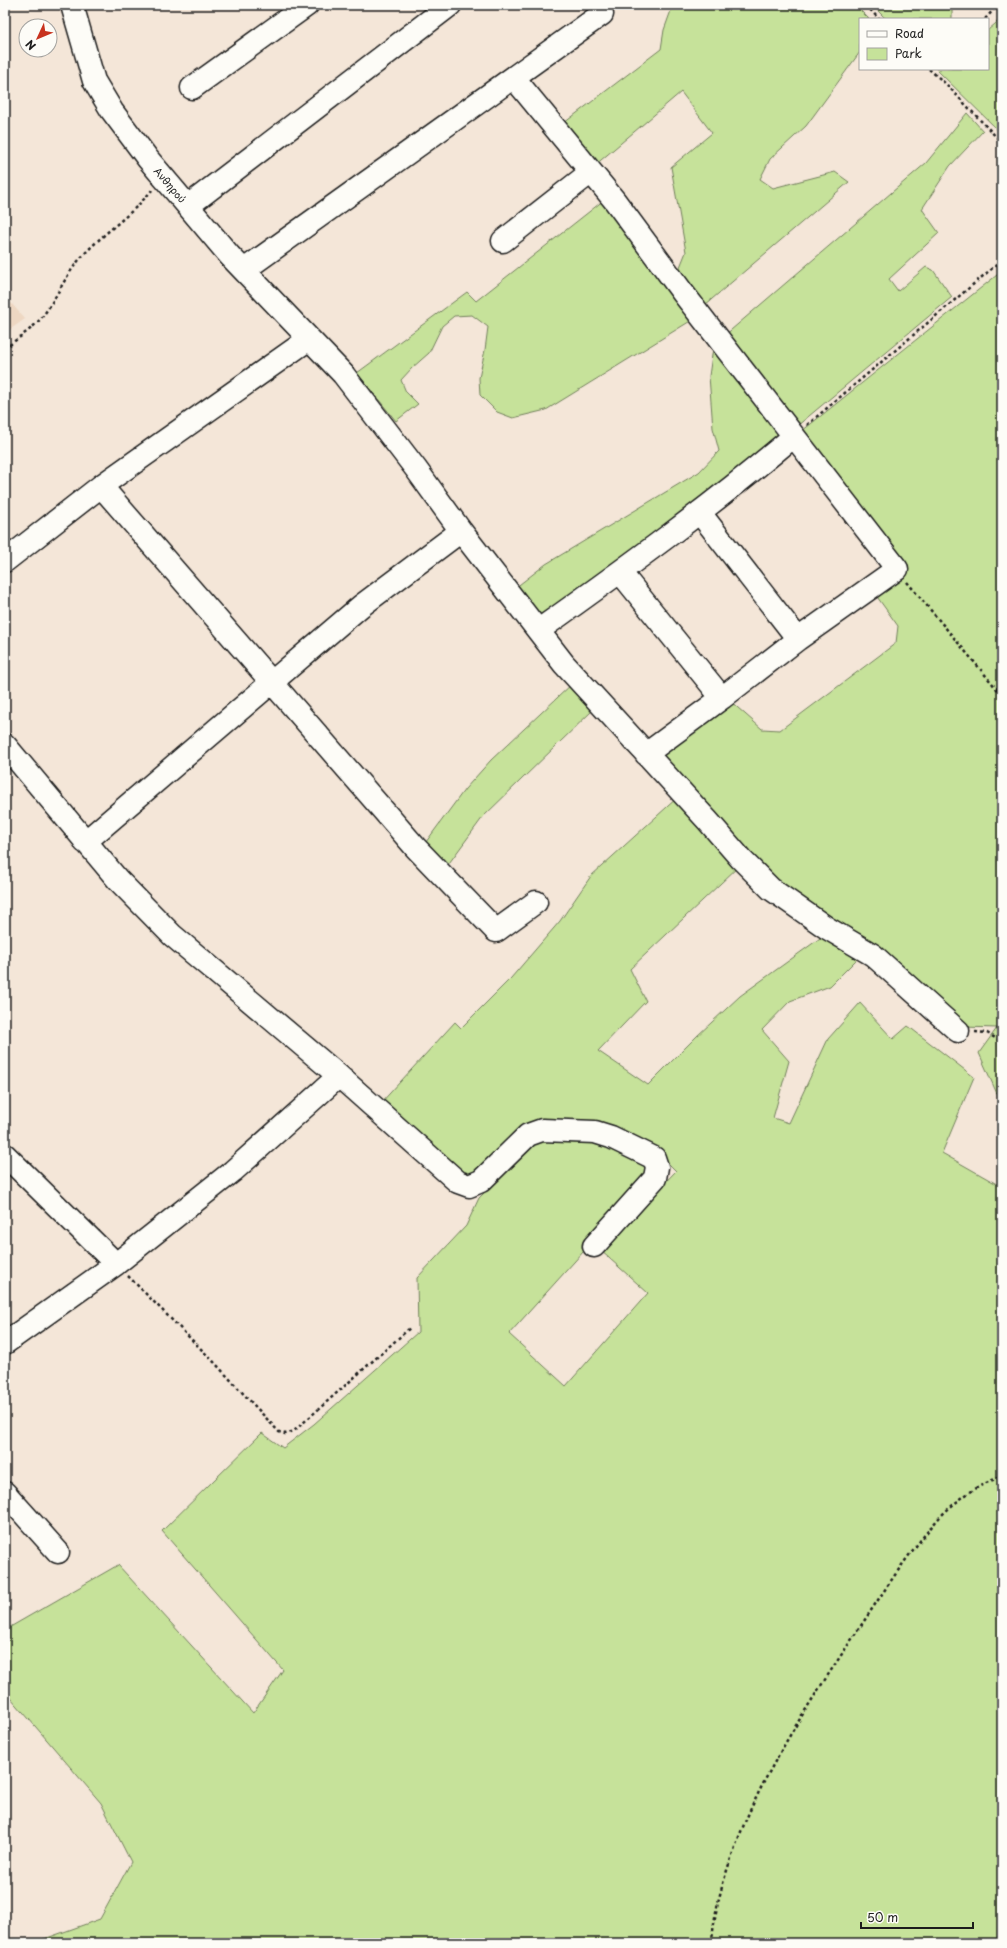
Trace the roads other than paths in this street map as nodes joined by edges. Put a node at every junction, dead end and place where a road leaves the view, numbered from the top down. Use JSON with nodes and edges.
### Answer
{"nodes":[{"id":1,"x":72,"y":5,"type":"edge"},
{"id":2,"x":307,"y":5,"type":"edge"},
{"id":3,"x":450,"y":5,"type":"edge"},
{"id":4,"x":602,"y":14,"type":"dead end"},
{"id":5,"x":514,"y":78,"type":"junction"},
{"id":6,"x":192,"y":88,"type":"dead end"},
{"id":7,"x":591,"y":172,"type":"junction"},
{"id":8,"x":188,"y":206,"type":"junction"},
{"id":9,"x":503,"y":241,"type":"dead end"},
{"id":10,"x":244,"y":270,"type":"junction"},
{"id":11,"x":309,"y":339,"type":"junction"},
{"id":12,"x":794,"y":436,"type":"junction"},
{"id":13,"x":101,"y":486,"type":"junction"},
{"id":14,"x":700,"y":513,"type":"junction"},
{"id":15,"x":461,"y":531,"type":"junction"},
{"id":16,"x":5,"y":561,"type":"edge"},
{"id":17,"x":620,"y":572,"type":"junction"},
{"id":18,"x":539,"y":630,"type":"junction"},
{"id":19,"x":798,"y":639,"type":"junction"},
{"id":20,"x":273,"y":681,"type":"junction"},
{"id":21,"x":722,"y":698,"type":"junction"},
{"id":22,"x":5,"y":745,"type":"edge"},
{"id":23,"x":646,"y":754,"type":"junction"},
{"id":24,"x":85,"y":842,"type":"junction"},
{"id":25,"x":536,"y":902,"type":"dead end"},
{"id":26,"x":958,"y":1031,"type":"road end"},
{"id":27,"x":339,"y":1076,"type":"junction"},
{"id":28,"x":5,"y":1155,"type":"edge"},
{"id":29,"x":594,"y":1246,"type":"dead end"},
{"id":30,"x":116,"y":1264,"type":"junction"},
{"id":31,"x":5,"y":1343,"type":"edge"},
{"id":32,"x":7,"y":1502,"type":"edge"},
{"id":33,"x":58,"y":1552,"type":"dead end"}],
"edges":[{"from":1,"to":8,"type":"street","name":"Ανθηρού"},
{"from":2,"to":6,"type":"street"},
{"from":3,"to":8,"type":"street"},
{"from":4,"to":5,"type":"street"},
{"from":5,"to":7,"type":"street"},
{"from":5,"to":10,"type":"street"},
{"from":7,"to":9,"type":"street"},
{"from":7,"to":12,"type":"street"},
{"from":8,"to":10,"type":"street","name":"Ανθηρού"},
{"from":10,"to":11,"type":"street","name":"Ανθηρού"},
{"from":11,"to":13,"type":"street"},
{"from":11,"to":15,"type":"street","name":"Ανθηρού"},
{"from":12,"to":14,"type":"street"},
{"from":12,"to":19,"type":"street"},
{"from":13,"to":16,"type":"street"},
{"from":13,"to":20,"type":"street"},
{"from":14,"to":17,"type":"street"},
{"from":14,"to":19,"type":"street"},
{"from":15,"to":18,"type":"street","name":"Ανθηρού"},
{"from":15,"to":20,"type":"street"},
{"from":17,"to":18,"type":"street"},
{"from":17,"to":21,"type":"street"},
{"from":18,"to":23,"type":"street","name":"Ανθηρού"},
{"from":19,"to":21,"type":"street"},
{"from":20,"to":24,"type":"street"},
{"from":20,"to":25,"type":"street"},
{"from":21,"to":23,"type":"street"},
{"from":22,"to":24,"type":"street"},
{"from":23,"to":26,"type":"street","name":"Ανθηρού"},
{"from":24,"to":27,"type":"street"},
{"from":27,"to":29,"type":"street"},
{"from":27,"to":30,"type":"street"},
{"from":28,"to":30,"type":"street"},
{"from":30,"to":31,"type":"street"},
{"from":32,"to":33,"type":"street"}]}
